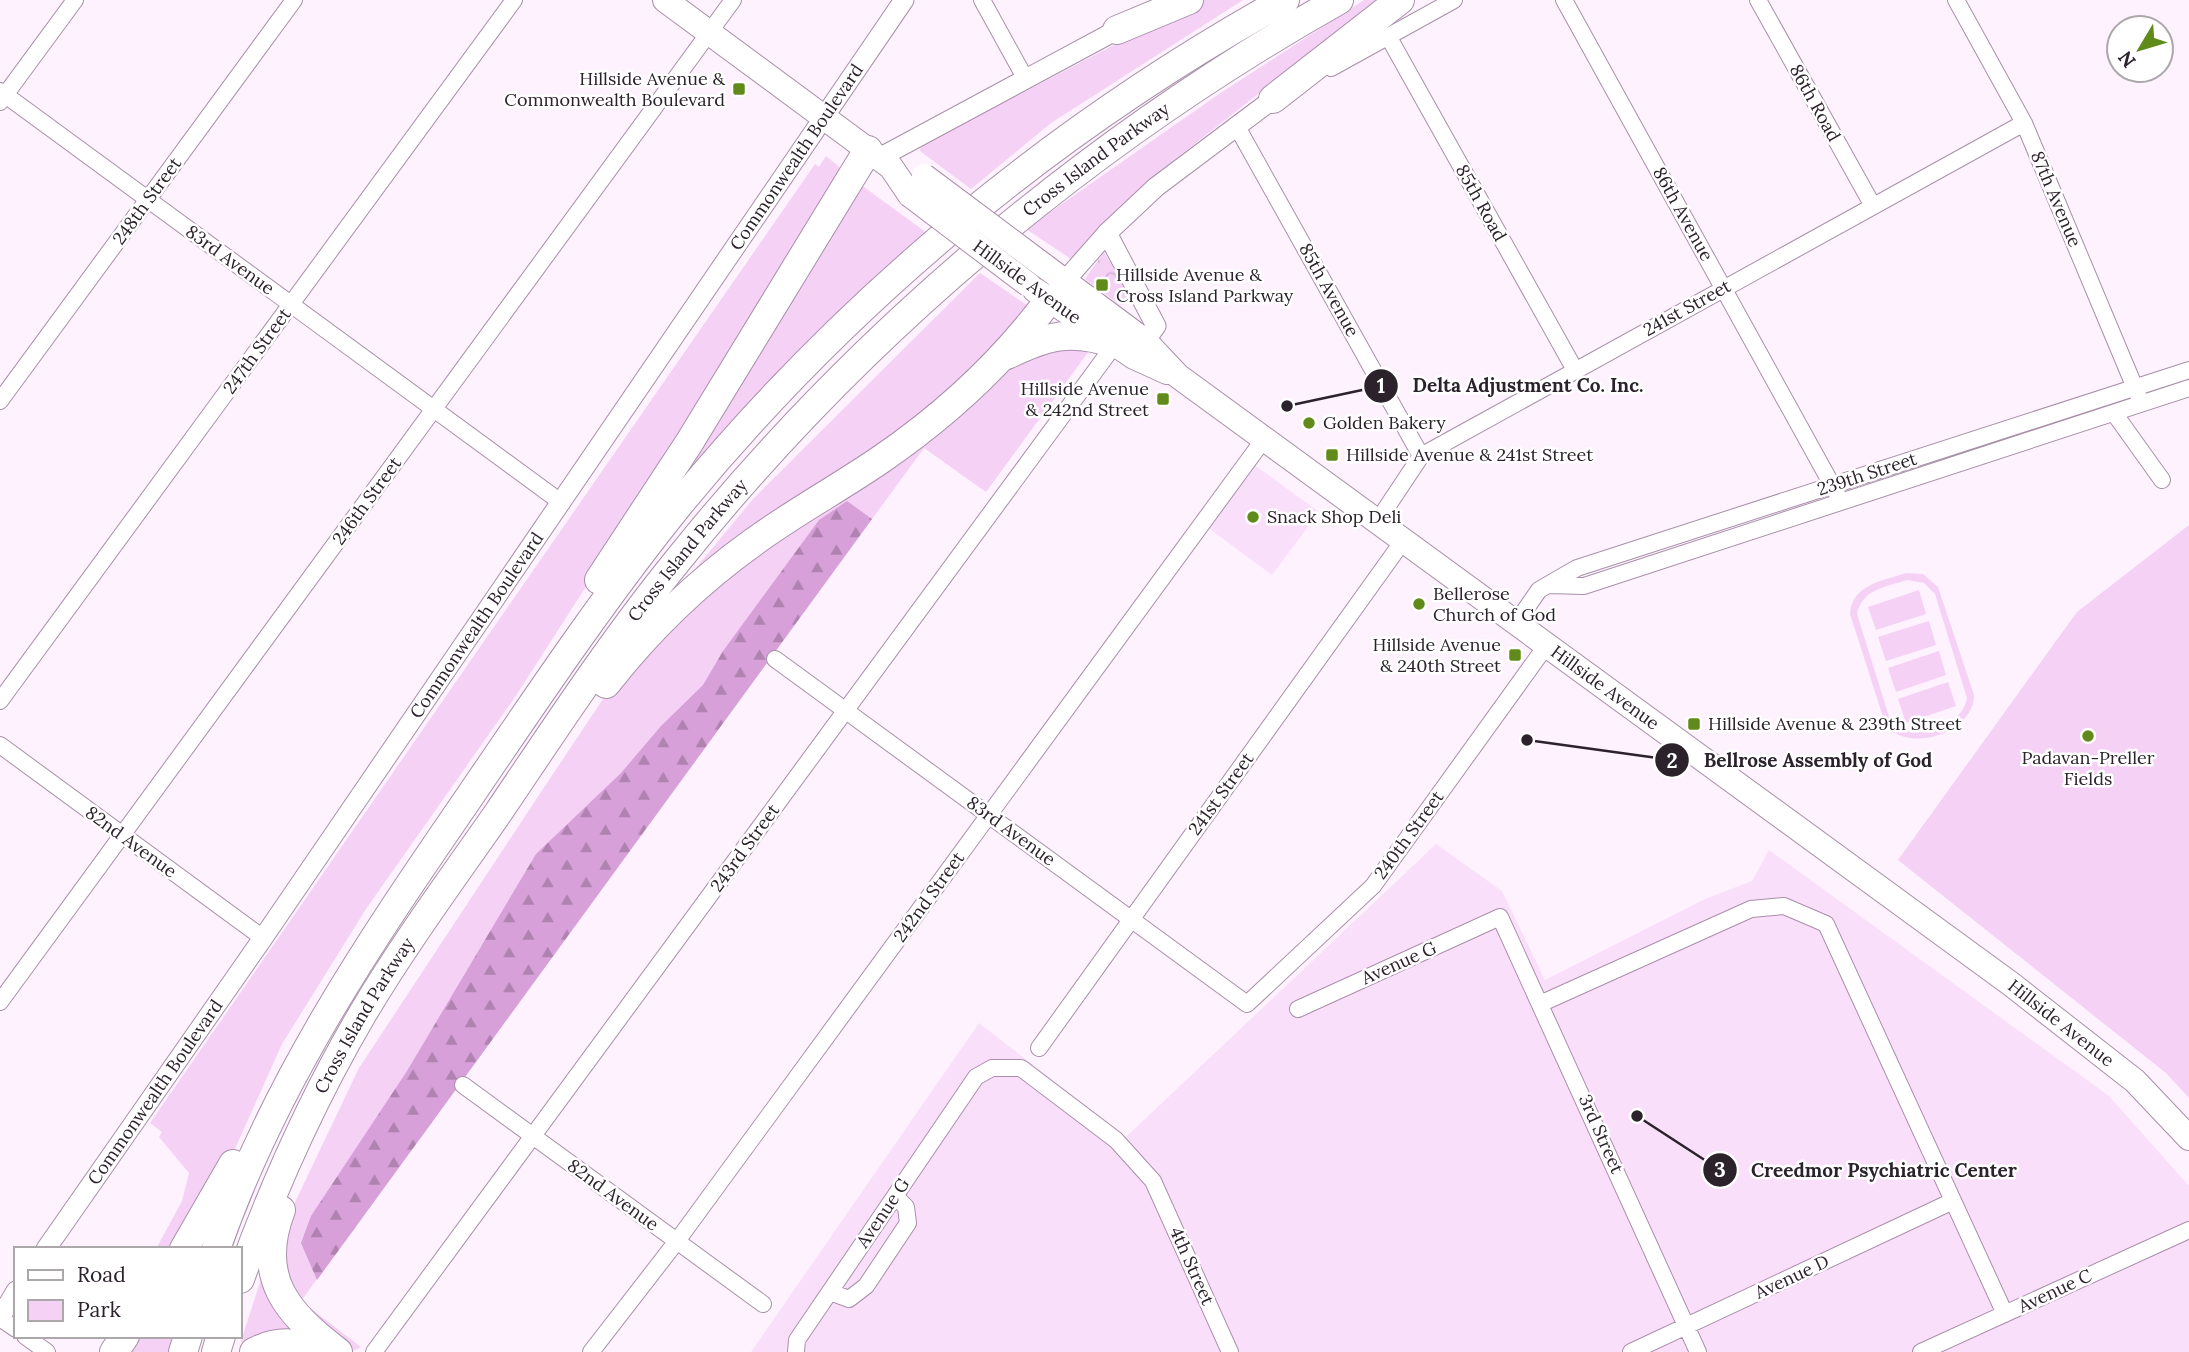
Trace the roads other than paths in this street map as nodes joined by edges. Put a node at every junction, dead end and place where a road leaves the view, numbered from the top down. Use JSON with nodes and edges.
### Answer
{"nodes":[{"id":1,"x":75,"y":0,"type":"edge"},
{"id":2,"x":295,"y":0,"type":"edge"},
{"id":3,"x":514,"y":0,"type":"edge"},
{"id":4,"x":665,"y":0,"type":"edge"},
{"id":5,"x":733,"y":0,"type":"edge"},
{"id":6,"x":904,"y":0,"type":"edge"},
{"id":7,"x":982,"y":0,"type":"edge"},
{"id":8,"x":1162,"y":0,"type":"edge"},
{"id":9,"x":1189,"y":0,"type":"edge"},
{"id":10,"x":1285,"y":0,"type":"edge"},
{"id":11,"x":1339,"y":0,"type":"edge"},
{"id":12,"x":1400,"y":0,"type":"edge"},
{"id":13,"x":1454,"y":0,"type":"edge"},
{"id":14,"x":1564,"y":0,"type":"edge"},
{"id":15,"x":1758,"y":0,"type":"edge"},
{"id":16,"x":1956,"y":0,"type":"edge"},
{"id":17,"x":1117,"y":30,"type":"junction"},
{"id":18,"x":710,"y":33,"type":"junction"},
{"id":19,"x":1388,"y":36,"type":"junction"},
{"id":20,"x":1025,"y":78,"type":"junction"},
{"id":21,"x":2,"y":96,"type":"edge"},
{"id":22,"x":1273,"y":99,"type":"junction"},
{"id":23,"x":824,"y":117,"type":"junction"},
{"id":24,"x":2024,"y":123,"type":"junction"},
{"id":25,"x":1236,"y":125,"type":"junction"},
{"id":26,"x":880,"y":158,"type":"junction"},
{"id":27,"x":148,"y":200,"type":"junction"},
{"id":28,"x":1873,"y":206,"type":"junction"},
{"id":29,"x":1107,"y":233,"type":"junction"},
{"id":30,"x":1046,"y":283,"type":"junction"},
{"id":31,"x":1724,"y":288,"type":"junction"},
{"id":32,"x":291,"y":304,"type":"junction"},
{"id":33,"x":1145,"y":341,"type":"junction"},
{"id":34,"x":1115,"y":344,"type":"junction"},
{"id":35,"x":998,"y":359,"type":"junction"},
{"id":36,"x":1574,"y":370,"type":"junction"},
{"id":37,"x":2189,"y":370,"type":"edge"},
{"id":38,"x":1178,"y":376,"type":"junction"},
{"id":39,"x":2135,"y":387,"type":"junction"},
{"id":40,"x":2189,"y":388,"type":"edge"},
{"id":41,"x":0,"y":401,"type":"edge"},
{"id":42,"x":2141,"y":404,"type":"junction"},
{"id":43,"x":434,"y":409,"type":"junction"},
{"id":44,"x":2114,"y":413,"type":"junction"},
{"id":45,"x":1264,"y":439,"type":"junction"},
{"id":46,"x":1421,"y":456,"type":"junction"},
{"id":47,"x":2162,"y":481,"type":"dead end"},
{"id":48,"x":1832,"y":485,"type":"junction"},
{"id":49,"x":1841,"y":502,"type":"junction"},
{"id":50,"x":562,"y":503,"type":"junction"},
{"id":51,"x":1377,"y":522,"type":"junction"},
{"id":52,"x":1403,"y":541,"type":"junction"},
{"id":53,"x":1548,"y":585,"type":"junction"},
{"id":54,"x":1516,"y":623,"type":"junction"},
{"id":55,"x":1546,"y":646,"type":"junction"},
{"id":56,"x":775,"y":659,"type":"dead end"},
{"id":57,"x":0,"y":701,"type":"edge"},
{"id":58,"x":846,"y":710,"type":"junction"},
{"id":59,"x":506,"y":743,"type":"junction"},
{"id":60,"x":0,"y":745,"type":"edge"},
{"id":61,"x":524,"y":774,"type":"junction"},
{"id":62,"x":989,"y":815,"type":"junction"},
{"id":63,"x":122,"y":835,"type":"junction"},
{"id":64,"x":1500,"y":917,"type":"joint"},
{"id":65,"x":1131,"y":919,"type":"junction"},
{"id":66,"x":263,"y":938,"type":"junction"},
{"id":67,"x":0,"y":1002,"type":"edge"},
{"id":68,"x":1542,"y":1003,"type":"junction"},
{"id":69,"x":1247,"y":1004,"type":"joint"},
{"id":70,"x":1298,"y":1009,"type":"dead end"},
{"id":71,"x":1039,"y":1048,"type":"dead end"},
{"id":72,"x":976,"y":1077,"type":"joint"},
{"id":73,"x":463,"y":1085,"type":"dead end"},
{"id":74,"x":322,"y":1088,"type":"junction"},
{"id":75,"x":284,"y":1090,"type":"junction"},
{"id":76,"x":534,"y":1137,"type":"junction"},
{"id":77,"x":2189,"y":1138,"type":"edge"},
{"id":78,"x":895,"y":1196,"type":"junction"},
{"id":79,"x":1953,"y":1201,"type":"junction"},
{"id":80,"x":2189,"y":1230,"type":"edge"},
{"id":81,"x":677,"y":1241,"type":"junction"},
{"id":82,"x":47,"y":1247,"type":"edge"},
{"id":83,"x":185,"y":1247,"type":"edge"},
{"id":84,"x":217,"y":1247,"type":"edge"},
{"id":85,"x":242,"y":1273,"type":"edge"},
{"id":86,"x":830,"y":1292,"type":"junction"},
{"id":87,"x":14,"y":1295,"type":"edge"},
{"id":88,"x":763,"y":1304,"type":"dead end"},
{"id":89,"x":2005,"y":1314,"type":"junction"},
{"id":90,"x":0,"y":1318,"type":"edge"},
{"id":91,"x":1686,"y":1326,"type":"junction"},
{"id":92,"x":28,"y":1338,"type":"edge"},
{"id":93,"x":47,"y":1352,"type":"edge"},
{"id":94,"x":254,"y":1352,"type":"edge"},
{"id":95,"x":320,"y":1352,"type":"edge"},
{"id":96,"x":338,"y":1352,"type":"edge"},
{"id":97,"x":374,"y":1352,"type":"edge"},
{"id":98,"x":591,"y":1352,"type":"edge"},
{"id":99,"x":796,"y":1352,"type":"edge"},
{"id":100,"x":1230,"y":1352,"type":"edge"},
{"id":101,"x":1631,"y":1352,"type":"edge"},
{"id":102,"x":1698,"y":1352,"type":"edge"},
{"id":103,"x":1921,"y":1352,"type":"edge"}],
"edges":[{"from":1,"to":21,"type":"street"},
{"from":2,"to":27,"type":"street","name":"248th Street"},
{"from":3,"to":32,"type":"street","name":"247th Street"},
{"from":4,"to":18,"type":"main road","name":"Hillside Avenue"},
{"from":5,"to":18,"type":"street","name":"246th Street"},
{"from":6,"to":23,"type":"street","name":"Commonwealth Boulevard"},
{"from":7,"to":20,"type":"street"},
{"from":8,"to":17,"type":"street"},
{"from":9,"to":17,"type":"highway"},
{"from":10,"to":59,"type":"highway","name":"Cross Island Parkway"},
{"from":11,"to":61,"type":"highway","name":"Cross Island Parkway"},
{"from":12,"to":22,"type":"highway"},
{"from":13,"to":19,"type":"street"},
{"from":14,"to":31,"type":"street","name":"86th Avenue"},
{"from":15,"to":28,"type":"street","name":"86th Road"},
{"from":16,"to":24,"type":"street","name":"87th Avenue"},
{"from":17,"to":20,"type":"street"},
{"from":18,"to":23,"type":"main road","name":"Hillside Avenue"},
{"from":18,"to":43,"type":"street","name":"246th Street"},
{"from":19,"to":22,"type":"street"},
{"from":19,"to":36,"type":"street","name":"85th Road"},
{"from":20,"to":26,"type":"street"},
{"from":21,"to":27,"type":"street","name":"83rd Avenue"},
{"from":22,"to":25,"type":"street"},
{"from":23,"to":26,"type":"main road","name":"Hillside Avenue"},
{"from":23,"to":50,"type":"street","name":"Commonwealth Boulevard"},
{"from":24,"to":28,"type":"street","name":"241st Street"},
{"from":24,"to":39,"type":"street","name":"87th Avenue"},
{"from":25,"to":29,"type":"street"},
{"from":25,"to":46,"type":"street","name":"85th Avenue"},
{"from":26,"to":30,"type":"main road","name":"Hillside Avenue","bridge":true},
{"from":26,"to":59,"type":"highway"},
{"from":27,"to":32,"type":"street","name":"83rd Avenue"},
{"from":27,"to":41,"type":"street","name":"248th Street"},
{"from":28,"to":31,"type":"street","name":"241st Street"},
{"from":29,"to":30,"type":"street"},
{"from":29,"to":33,"type":"street"},
{"from":30,"to":33,"type":"main road","name":"Hillside Avenue"},
{"from":30,"to":34,"type":"main road","name":"Hillside Avenue"},
{"from":30,"to":35,"type":"highway"},
{"from":31,"to":36,"type":"street","name":"241st Street"},
{"from":31,"to":48,"type":"street","name":"86th Avenue"},
{"from":32,"to":43,"type":"street","name":"83rd Avenue"},
{"from":32,"to":57,"type":"street","name":"247th Street"},
{"from":33,"to":38,"type":"main road","name":"Hillside Avenue"},
{"from":34,"to":35,"type":"highway"},
{"from":34,"to":38,"type":"main road","name":"Hillside Avenue"},
{"from":34,"to":58,"type":"street","name":"243rd Street"},
{"from":35,"to":61,"type":"highway"},
{"from":36,"to":46,"type":"street","name":"241st Street"},
{"from":37,"to":39,"type":"street","name":"239th Street"},
{"from":38,"to":45,"type":"main road","name":"Hillside Avenue"},
{"from":39,"to":42,"type":"street","name":"87th Avenue"},
{"from":39,"to":48,"type":"street","name":"239th Street"},
{"from":40,"to":42,"type":"street","name":"239th Street"},
{"from":42,"to":44,"type":"street","name":"239th Street"},
{"from":43,"to":50,"type":"street","name":"83rd Avenue"},
{"from":43,"to":63,"type":"street","name":"246th Street"},
{"from":44,"to":47,"type":"street"},
{"from":44,"to":49,"type":"street","name":"239th Street"},
{"from":45,"to":51,"type":"main road","name":"Hillside Avenue"},
{"from":45,"to":62,"type":"street","name":"242nd Street"},
{"from":46,"to":51,"type":"street","name":"241st Street"},
{"from":48,"to":49,"type":"street","name":"86th Avenue"},
{"from":48,"to":53,"type":"street","name":"239th Street"},
{"from":49,"to":53,"type":"street","name":"239th Street"},
{"from":50,"to":66,"type":"street","name":"Commonwealth Boulevard"},
{"from":51,"to":52,"type":"main road","name":"Hillside Avenue"},
{"from":52,"to":54,"type":"main road","name":"Hillside Avenue"},
{"from":52,"to":65,"type":"street","name":"241st Street"},
{"from":53,"to":54,"type":"street","name":"239th Street"},
{"from":54,"to":55,"type":"main road","name":"Hillside Avenue"},
{"from":55,"to":69,"type":"street","name":"240th Street"},
{"from":55,"to":77,"type":"main road","name":"Hillside Avenue"},
{"from":56,"to":58,"type":"street","name":"83rd Avenue"},
{"from":58,"to":62,"type":"street","name":"83rd Avenue"},
{"from":58,"to":76,"type":"street","name":"243rd Street"},
{"from":59,"to":75,"type":"highway","name":"Cross Island Parkway"},
{"from":60,"to":63,"type":"street","name":"82nd Avenue"},
{"from":61,"to":74,"type":"highway","name":"Cross Island Parkway"},
{"from":62,"to":65,"type":"street","name":"83rd Avenue"},
{"from":62,"to":81,"type":"street","name":"242nd Street"},
{"from":63,"to":66,"type":"street","name":"82nd Avenue"},
{"from":63,"to":67,"type":"street","name":"246th Street"},
{"from":64,"to":68,"type":"street","name":"3rd Street"},
{"from":64,"to":70,"type":"street","name":"Avenue G"},
{"from":65,"to":69,"type":"street","name":"83rd Avenue"},
{"from":65,"to":71,"type":"street","name":"241st Street"},
{"from":66,"to":82,"type":"street","name":"Commonwealth Boulevard"},
{"from":68,"to":79,"type":"street"},
{"from":68,"to":91,"type":"street","name":"3rd Street"},
{"from":72,"to":78,"type":"street","name":"Avenue G"},
{"from":72,"to":100,"type":"street","name":"4th Street"},
{"from":73,"to":76,"type":"street","name":"82nd Avenue"},
{"from":74,"to":85,"type":"highway","name":"Cross Island Parkway"},
{"from":74,"to":96,"type":"highway"},
{"from":75,"to":83,"type":"highway"},
{"from":75,"to":84,"type":"highway","name":"Cross Island Parkway"},
{"from":76,"to":81,"type":"street","name":"82nd Avenue"},
{"from":76,"to":97,"type":"street","name":"243rd Street"},
{"from":78,"to":86,"type":"street","name":"Avenue G"},
{"from":78,"to":86,"type":"street"},
{"from":79,"to":89,"type":"street"},
{"from":79,"to":91,"type":"street","name":"Avenue D"},
{"from":80,"to":89,"type":"street","name":"Avenue C"},
{"from":81,"to":88,"type":"street","name":"82nd Avenue"},
{"from":81,"to":98,"type":"street","name":"242nd Street"},
{"from":86,"to":99,"type":"street","name":"Avenue G"},
{"from":87,"to":90,"type":"street"},
{"from":89,"to":103,"type":"street","name":"Avenue C"},
{"from":91,"to":101,"type":"street","name":"Avenue D"},
{"from":91,"to":102,"type":"street","name":"3rd Street"},
{"from":92,"to":93,"type":"street"},
{"from":94,"to":95,"type":"highway"}]}
